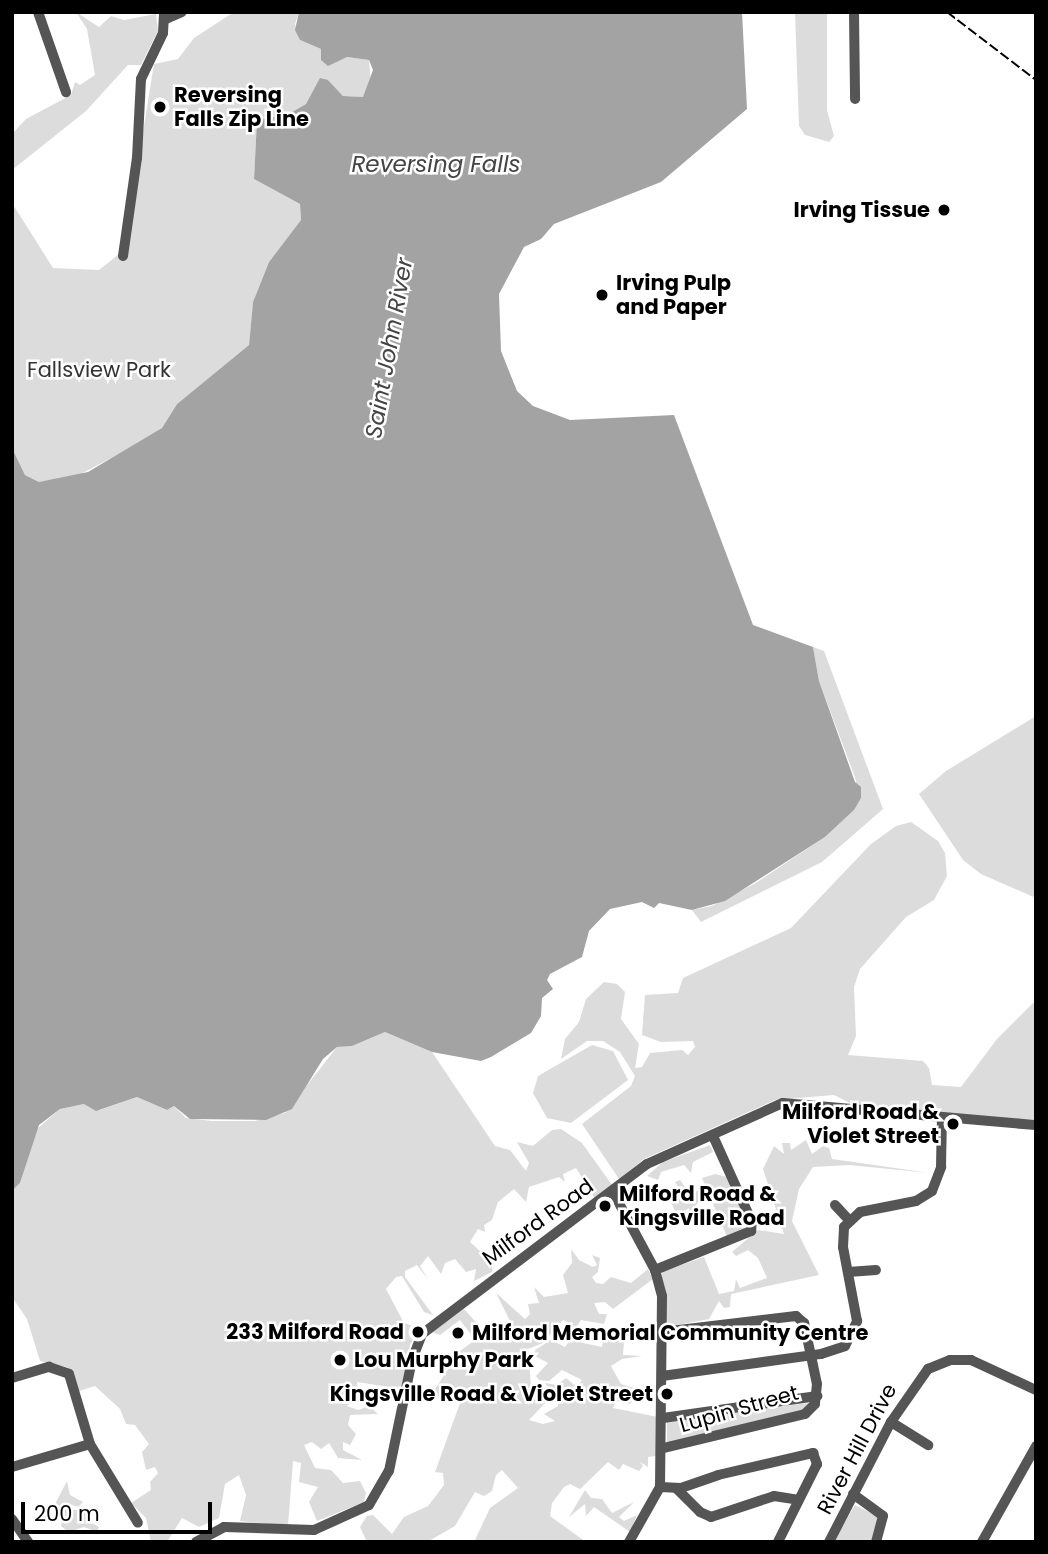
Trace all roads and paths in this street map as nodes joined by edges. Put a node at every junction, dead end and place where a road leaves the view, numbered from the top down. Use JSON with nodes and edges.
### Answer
{"nodes":[{"id":1,"x":38,"y":12,"type":"edge"},
{"id":2,"x":182,"y":12,"type":"edge"},
{"id":3,"x":854,"y":12,"type":"edge"},
{"id":4,"x":165,"y":16,"type":"edge"},
{"id":5,"x":66,"y":92,"type":"dead end"},
{"id":6,"x":855,"y":99,"type":"dead end"},
{"id":7,"x":123,"y":256,"type":"dead end"},
{"id":8,"x":942,"y":1117,"type":"junction"},
{"id":9,"x":1036,"y":1125,"type":"edge"},
{"id":10,"x":713,"y":1136,"type":"junction"},
{"id":11,"x":613,"y":1192,"type":"junction"},
{"id":12,"x":835,"y":1205,"type":"dead end"},
{"id":13,"x":849,"y":1220,"type":"junction"},
{"id":14,"x":655,"y":1270,"type":"junction"},
{"id":15,"x":876,"y":1270,"type":"dead end"},
{"id":16,"x":848,"y":1272,"type":"junction"},
{"id":17,"x":662,"y":1332,"type":"junction"},
{"id":18,"x":812,"y":1354,"type":"junction"},
{"id":19,"x":662,"y":1376,"type":"junction"},
{"id":20,"x":12,"y":1378,"type":"edge"},
{"id":21,"x":1036,"y":1390,"type":"edge"},
{"id":22,"x":817,"y":1395,"type":"junction"},
{"id":23,"x":663,"y":1419,"type":"junction"},
{"id":24,"x":891,"y":1423,"type":"junction"},
{"id":25,"x":90,"y":1444,"type":"junction"},
{"id":26,"x":928,"y":1445,"type":"dead end"},
{"id":27,"x":1036,"y":1446,"type":"edge"},
{"id":28,"x":663,"y":1448,"type":"junction"},
{"id":29,"x":12,"y":1467,"type":"edge"},
{"id":30,"x":660,"y":1487,"type":"junction"},
{"id":31,"x":677,"y":1489,"type":"junction"},
{"id":32,"x":853,"y":1494,"type":"junction"},
{"id":33,"x":799,"y":1500,"type":"junction"},
{"id":34,"x":12,"y":1520,"type":"edge"},
{"id":35,"x":138,"y":1523,"type":"dead end"},
{"id":36,"x":631,"y":1539,"type":"edge"},
{"id":37,"x":28,"y":1542,"type":"edge"},
{"id":38,"x":196,"y":1542,"type":"edge"},
{"id":39,"x":644,"y":1542,"type":"edge"},
{"id":40,"x":778,"y":1542,"type":"edge"},
{"id":41,"x":829,"y":1542,"type":"edge"},
{"id":42,"x":876,"y":1542,"type":"edge"},
{"id":43,"x":982,"y":1542,"type":"edge"}],
"edges":[{"from":1,"to":5,"type":"street"},
{"from":2,"to":4,"type":"street"},
{"from":3,"to":6,"type":"street"},
{"from":4,"to":7,"type":"street"},
{"from":8,"to":9,"type":"street","name":"Milford Road"},
{"from":8,"to":10,"type":"street","name":"Milford Road"},
{"from":8,"to":13,"type":"street"},
{"from":10,"to":11,"type":"street","name":"Milford Road"},
{"from":10,"to":14,"type":"street"},
{"from":11,"to":14,"type":"street"},
{"from":11,"to":38,"type":"street","name":"Milford Road"},
{"from":12,"to":13,"type":"street"},
{"from":13,"to":16,"type":"street"},
{"from":14,"to":17,"type":"street"},
{"from":15,"to":16,"type":"street"},
{"from":16,"to":18,"type":"street"},
{"from":17,"to":18,"type":"street","name":"Lupin Street"},
{"from":17,"to":19,"type":"street"},
{"from":18,"to":19,"type":"street"},
{"from":18,"to":22,"type":"street","name":"Lupin Street"},
{"from":19,"to":23,"type":"street"},
{"from":20,"to":25,"type":"street"},
{"from":21,"to":24,"type":"street","name":"River Hill Drive"},
{"from":22,"to":23,"type":"street"},
{"from":22,"to":28,"type":"street","name":"Lupin Street"},
{"from":23,"to":28,"type":"street"},
{"from":24,"to":26,"type":"street"},
{"from":24,"to":32,"type":"street","name":"River Hill Drive"},
{"from":25,"to":29,"type":"street"},
{"from":25,"to":35,"type":"street"},
{"from":27,"to":43,"type":"street"},
{"from":28,"to":30,"type":"street"},
{"from":30,"to":31,"type":"street"},
{"from":30,"to":36,"type":"street"},
{"from":31,"to":33,"type":"street"},
{"from":31,"to":33,"type":"street"},
{"from":32,"to":41,"type":"street","name":"River Hill Drive"},
{"from":32,"to":42,"type":"street"},
{"from":33,"to":40,"type":"street"},
{"from":34,"to":37,"type":"street"},
{"from":36,"to":39,"type":"street"}]}
